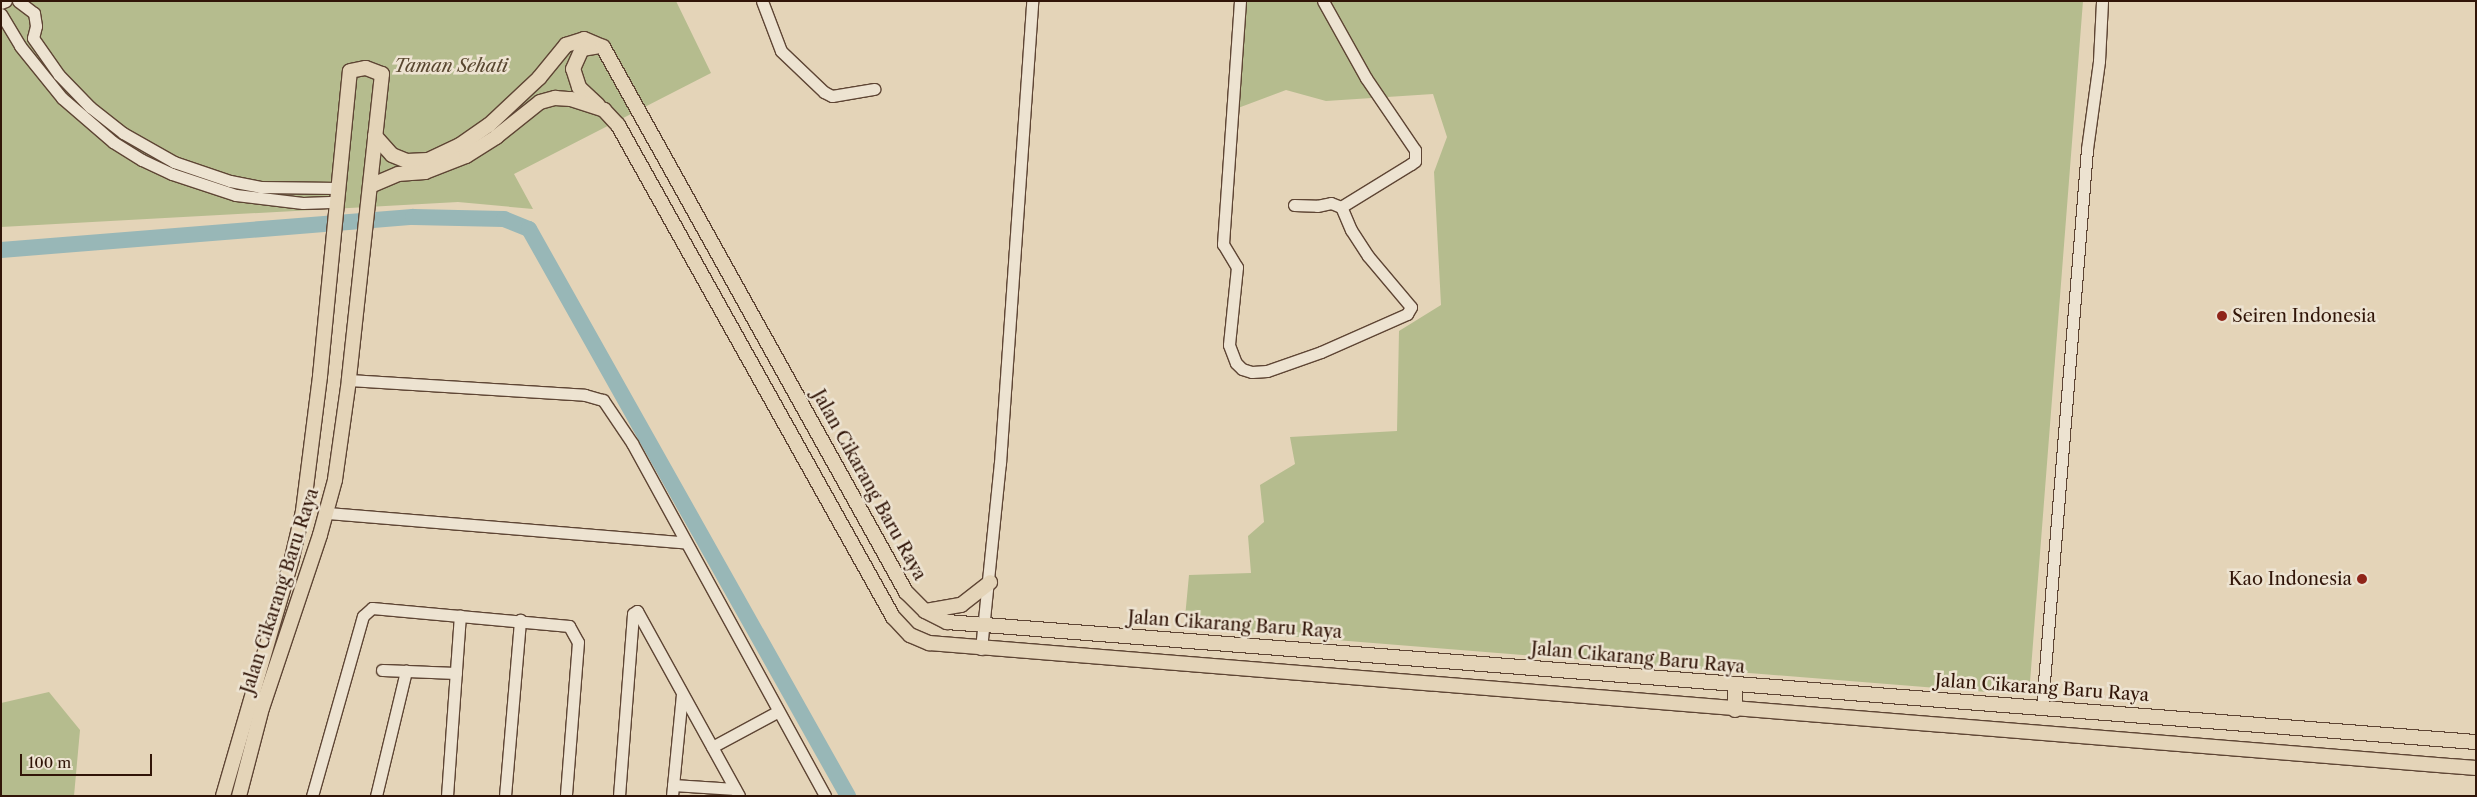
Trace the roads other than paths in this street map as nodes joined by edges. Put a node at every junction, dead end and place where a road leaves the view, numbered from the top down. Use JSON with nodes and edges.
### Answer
{"nodes":[{"id":1,"x":6,"y":1,"type":"edge"},
{"id":2,"x":18,"y":1,"type":"edge"},
{"id":3,"x":762,"y":1,"type":"edge"},
{"id":4,"x":1032,"y":1,"type":"edge"},
{"id":5,"x":1240,"y":1,"type":"edge"},
{"id":6,"x":1323,"y":1,"type":"edge"},
{"id":7,"x":2102,"y":1,"type":"edge"},
{"id":8,"x":1,"y":3,"type":"edge"},
{"id":9,"x":1,"y":14,"type":"edge"},
{"id":10,"x":33,"y":38,"type":"junction"},
{"id":11,"x":20,"y":46,"type":"junction"},
{"id":12,"x":604,"y":47,"type":"junction"},
{"id":13,"x":874,"y":89,"type":"dead end"},
{"id":14,"x":604,"y":110,"type":"junction"},
{"id":15,"x":375,"y":136,"type":"junction"},
{"id":16,"x":370,"y":186,"type":"junction"},
{"id":17,"x":338,"y":188,"type":"junction"},
{"id":18,"x":336,"y":202,"type":"junction"},
{"id":19,"x":1294,"y":205,"type":"dead end"},
{"id":20,"x":1341,"y":207,"type":"junction"},
{"id":21,"x":349,"y":380,"type":"junction"},
{"id":22,"x":327,"y":514,"type":"junction"},
{"id":23,"x":684,"y":542,"type":"junction"},
{"id":24,"x":990,"y":582,"type":"junction"},
{"id":25,"x":925,"y":611,"type":"junction"},
{"id":26,"x":460,"y":616,"type":"junction"},
{"id":27,"x":520,"y":620,"type":"junction"},
{"id":28,"x":983,"y":624,"type":"junction"},
{"id":29,"x":981,"y":649,"type":"junction"},
{"id":30,"x":382,"y":670,"type":"dead end"},
{"id":31,"x":406,"y":671,"type":"junction"},
{"id":32,"x":456,"y":673,"type":"junction"},
{"id":33,"x":1735,"y":684,"type":"junction"},
{"id":34,"x":682,"y":694,"type":"junction"},
{"id":35,"x":2042,"y":707,"type":"junction"},
{"id":36,"x":1735,"y":710,"type":"junction"},
{"id":37,"x":777,"y":712,"type":"junction"},
{"id":38,"x":2476,"y":741,"type":"edge"},
{"id":39,"x":712,"y":747,"type":"junction"},
{"id":40,"x":2476,"y":769,"type":"edge"},
{"id":41,"x":673,"y":791,"type":"edge"},
{"id":42,"x":737,"y":792,"type":"edge"},
{"id":43,"x":223,"y":796,"type":"edge"},
{"id":44,"x":239,"y":796,"type":"edge"},
{"id":45,"x":312,"y":796,"type":"edge"},
{"id":46,"x":376,"y":796,"type":"edge"},
{"id":47,"x":447,"y":796,"type":"edge"},
{"id":48,"x":505,"y":796,"type":"edge"},
{"id":49,"x":566,"y":796,"type":"edge"},
{"id":50,"x":619,"y":796,"type":"edge"},
{"id":51,"x":824,"y":796,"type":"edge"}],
"edges":[{"from":1,"to":8,"type":"street"},
{"from":2,"to":10,"type":"street"},
{"from":3,"to":13,"type":"street"},
{"from":4,"to":24,"type":"street"},
{"from":5,"to":20,"type":"street"},
{"from":6,"to":20,"type":"street"},
{"from":7,"to":35,"type":"street"},
{"from":9,"to":11,"type":"street"},
{"from":10,"to":11,"type":"street"},
{"from":10,"to":17,"type":"street"},
{"from":11,"to":18,"type":"street"},
{"from":12,"to":14,"type":"main road"},
{"from":12,"to":15,"type":"main road"},
{"from":12,"to":25,"type":"main road","name":"Jalan Cikarang Baru Raya"},
{"from":14,"to":16,"type":"main road"},
{"from":14,"to":29,"type":"main road"},
{"from":15,"to":16,"type":"main road","name":"Jalan Cikarang Baru Raya"},
{"from":15,"to":17,"type":"main road","name":"Jalan Cikarang Baru Raya"},
{"from":16,"to":21,"type":"main road","name":"Jalan Cikarang Baru Raya"},
{"from":17,"to":18,"type":"main road","name":"Jalan Cikarang Baru Raya"},
{"from":18,"to":43,"type":"main road","name":"Jalan Cikarang Baru Raya"},
{"from":19,"to":20,"type":"street"},
{"from":21,"to":22,"type":"main road","name":"Jalan Cikarang Baru Raya"},
{"from":21,"to":23,"type":"street"},
{"from":22,"to":23,"type":"street"},
{"from":22,"to":44,"type":"main road","name":"Jalan Cikarang Baru Raya"},
{"from":23,"to":37,"type":"street"},
{"from":24,"to":25,"type":"main road"},
{"from":24,"to":28,"type":"street"},
{"from":25,"to":28,"type":"main road","name":"Jalan Cikarang Baru Raya"},
{"from":26,"to":27,"type":"street"},
{"from":26,"to":32,"type":"street"},
{"from":26,"to":45,"type":"street"},
{"from":27,"to":48,"type":"street"},
{"from":27,"to":49,"type":"street"},
{"from":28,"to":29,"type":"street"},
{"from":28,"to":33,"type":"main road","name":"Jalan Cikarang Baru Raya"},
{"from":29,"to":36,"type":"main road"},
{"from":30,"to":31,"type":"street"},
{"from":31,"to":32,"type":"street"},
{"from":31,"to":46,"type":"street"},
{"from":32,"to":47,"type":"street"},
{"from":33,"to":35,"type":"main road","name":"Jalan Cikarang Baru Raya"},
{"from":33,"to":36,"type":"main road"},
{"from":34,"to":39,"type":"street"},
{"from":34,"to":41,"type":"street"},
{"from":34,"to":50,"type":"street"},
{"from":35,"to":38,"type":"main road","name":"Jalan Cikarang Baru Raya"},
{"from":36,"to":40,"type":"main road"},
{"from":37,"to":39,"type":"street"},
{"from":37,"to":51,"type":"street"},
{"from":39,"to":42,"type":"street"},
{"from":41,"to":42,"type":"street"}]}
